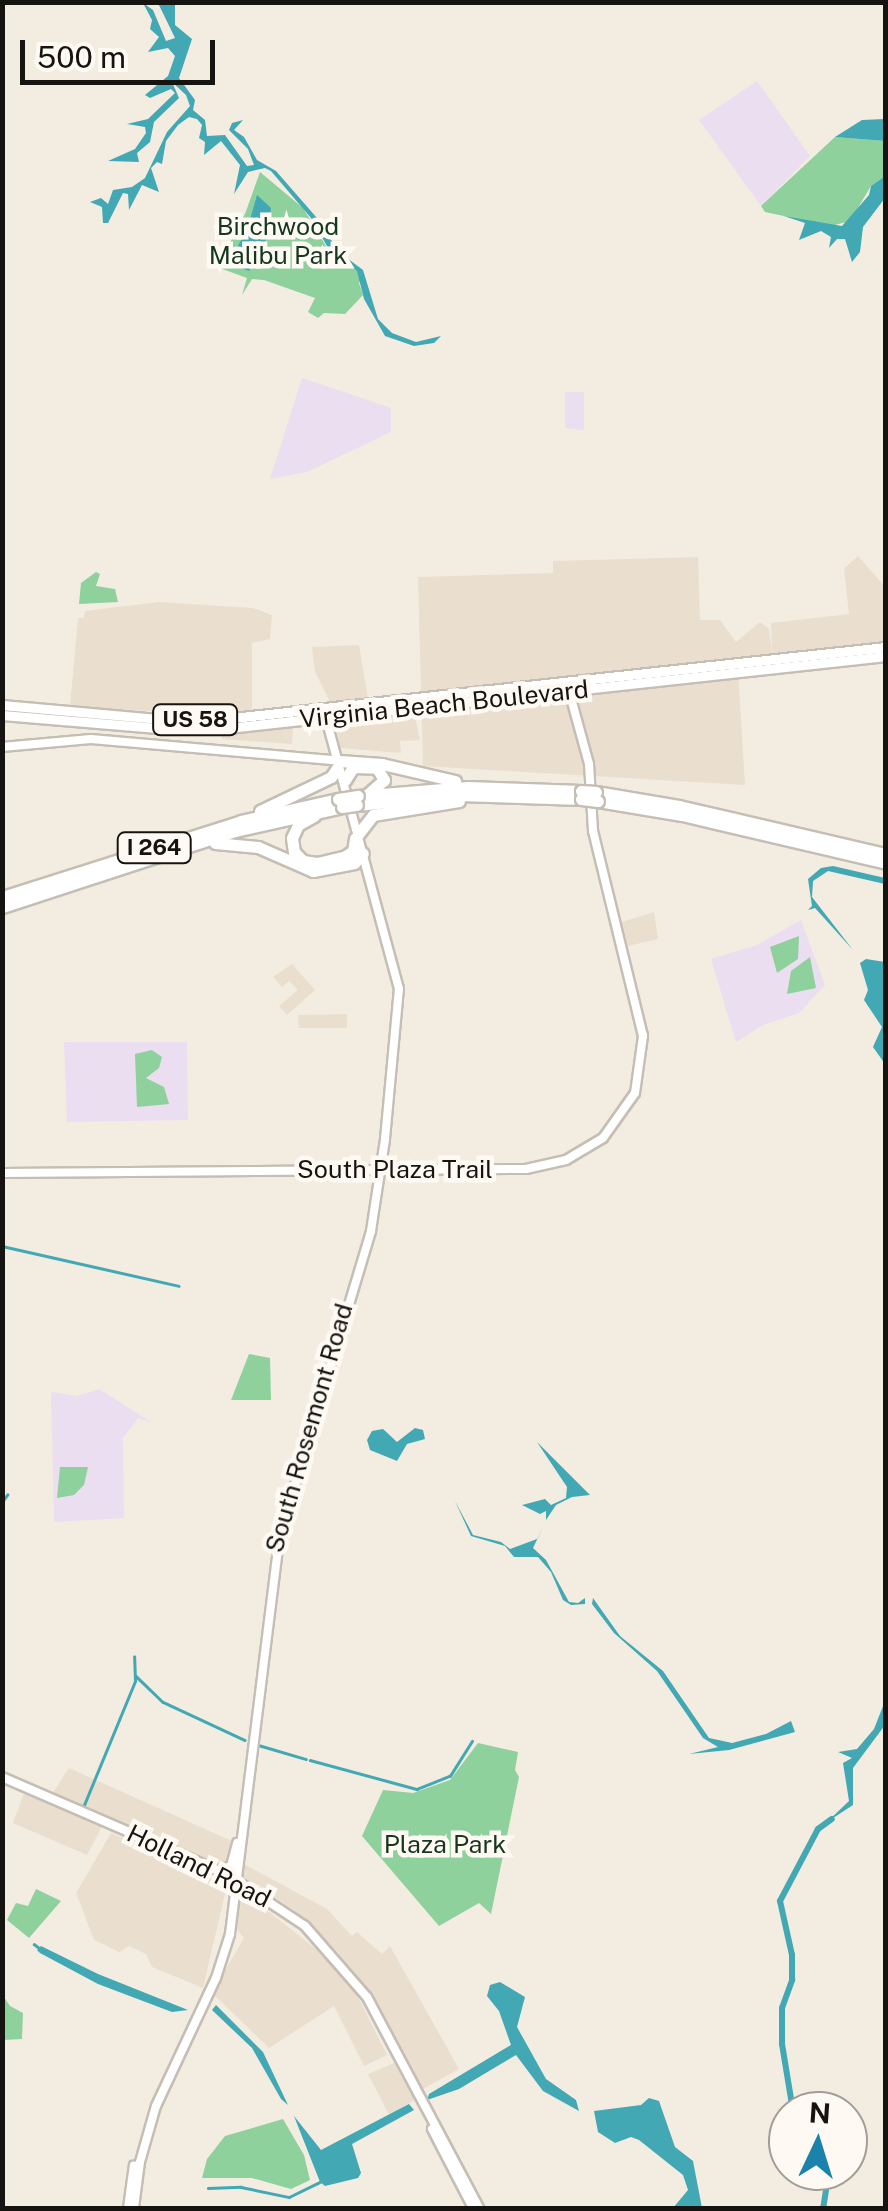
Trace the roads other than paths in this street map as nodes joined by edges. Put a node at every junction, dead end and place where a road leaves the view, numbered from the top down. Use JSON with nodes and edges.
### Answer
{"nodes":[{"id":1,"x":886,"y":646,"type":"edge"},
{"id":2,"x":886,"y":656,"type":"edge"},
{"id":3,"x":565,"y":686,"type":"junction"},
{"id":4,"x":2,"y":706,"type":"edge"},
{"id":5,"x":324,"y":713,"type":"junction"},
{"id":6,"x":2,"y":715,"type":"edge"},
{"id":7,"x":2,"y":747,"type":"edge"},
{"id":8,"x":337,"y":763,"type":"junction"},
{"id":9,"x":345,"y":780,"type":"junction"},
{"id":10,"x":507,"y":791,"type":"junction"},
{"id":11,"x":589,"y":792,"type":"junction"},
{"id":12,"x":357,"y":800,"type":"junction"},
{"id":13,"x":337,"y":805,"type":"junction"},
{"id":14,"x":210,"y":831,"type":"junction"},
{"id":15,"x":357,"y":835,"type":"junction"},
{"id":16,"x":186,"y":847,"type":"junction"},
{"id":17,"x":886,"y":854,"type":"edge"},
{"id":18,"x":359,"y":862,"type":"junction"},
{"id":19,"x":886,"y":862,"type":"edge"},
{"id":20,"x":2,"y":897,"type":"edge"},
{"id":21,"x":2,"y":907,"type":"edge"},
{"id":22,"x":380,"y":1170,"type":"junction"},
{"id":23,"x":2,"y":1174,"type":"edge"},
{"id":24,"x":2,"y":1779,"type":"edge"},
{"id":25,"x":236,"y":1843,"type":"junction"},
{"id":26,"x":219,"y":1870,"type":"junction"},
{"id":27,"x":235,"y":1881,"type":"junction"},
{"id":28,"x":247,"y":1890,"type":"junction"},
{"id":29,"x":235,"y":1899,"type":"junction"},
{"id":30,"x":131,"y":2208,"type":"edge"},
{"id":31,"x":476,"y":2208,"type":"edge"}],
"edges":[{"from":1,"to":3,"type":"main road","name":"Virginia Beach Boulevard","number":"US 58"},
{"from":2,"to":3,"type":"main road","name":"Virginia Beach Boulevard","number":"US 58"},
{"from":3,"to":5,"type":"main road","name":"Virginia Beach Boulevard","number":"US 58"},
{"from":3,"to":11,"type":"main road","name":"South Plaza Trail"},
{"from":4,"to":5,"type":"main road","name":"Virginia Beach Boulevard","number":"US 58"},
{"from":5,"to":6,"type":"main road","name":"Virginia Beach Boulevard","number":"US 58"},
{"from":5,"to":8,"type":"main road"},
{"from":7,"to":8,"type":"main road"},
{"from":8,"to":9,"type":"main road","name":"South Rosemont Road"},
{"from":8,"to":10,"type":"highway"},
{"from":8,"to":14,"type":"highway"},
{"from":8,"to":15,"type":"main road","name":"South Rosemont Road"},
{"from":9,"to":12,"type":"highway"},
{"from":9,"to":15,"type":"main road","name":"South Rosemont Road"},
{"from":10,"to":11,"type":"highway","number":"I 264"},
{"from":10,"to":12,"type":"highway","number":"I 264"},
{"from":10,"to":15,"type":"highway"},
{"from":11,"to":17,"type":"highway","number":"I 264"},
{"from":11,"to":19,"type":"highway","number":"I 264"},
{"from":11,"to":22,"type":"main road","name":"South Plaza Trail"},
{"from":12,"to":13,"type":"highway","number":"I 264","bridge":true},
{"from":13,"to":14,"type":"highway","number":"I 264"},
{"from":13,"to":15,"type":"highway"},
{"from":13,"to":16,"type":"highway","number":"I 264"},
{"from":14,"to":20,"type":"highway","number":"I 264"},
{"from":15,"to":18,"type":"main road","name":"South Rosemont Road"},
{"from":16,"to":18,"type":"highway"},
{"from":16,"to":21,"type":"highway","number":"I 264"},
{"from":18,"to":22,"type":"main road","name":"South Rosemont Road"},
{"from":18,"to":22,"type":"main road","name":"South Rosemont Road"},
{"from":22,"to":23,"type":"main road","name":"South Plaza Trail"},
{"from":22,"to":25,"type":"main road","name":"South Rosemont Road"},
{"from":22,"to":27,"type":"main road","name":"South Rosemont Road"},
{"from":24,"to":26,"type":"main road","name":"Holland Road"},
{"from":24,"to":27,"type":"main road","name":"Holland Road"},
{"from":25,"to":26,"type":"main road"},
{"from":25,"to":27,"type":"main road","name":"South Rosemont Road"},
{"from":26,"to":27,"type":"main road","name":"Holland Road"},
{"from":27,"to":28,"type":"main road","name":"Holland Road"},
{"from":27,"to":29,"type":"main road","name":"South Rosemont Road"},
{"from":27,"to":30,"type":"main road","name":"South Rosemont Road"},
{"from":27,"to":31,"type":"main road","name":"Holland Road"},
{"from":28,"to":29,"type":"main road"},
{"from":28,"to":31,"type":"main road","name":"Holland Road"},
{"from":29,"to":30,"type":"main road","name":"South Rosemont Road"}]}
